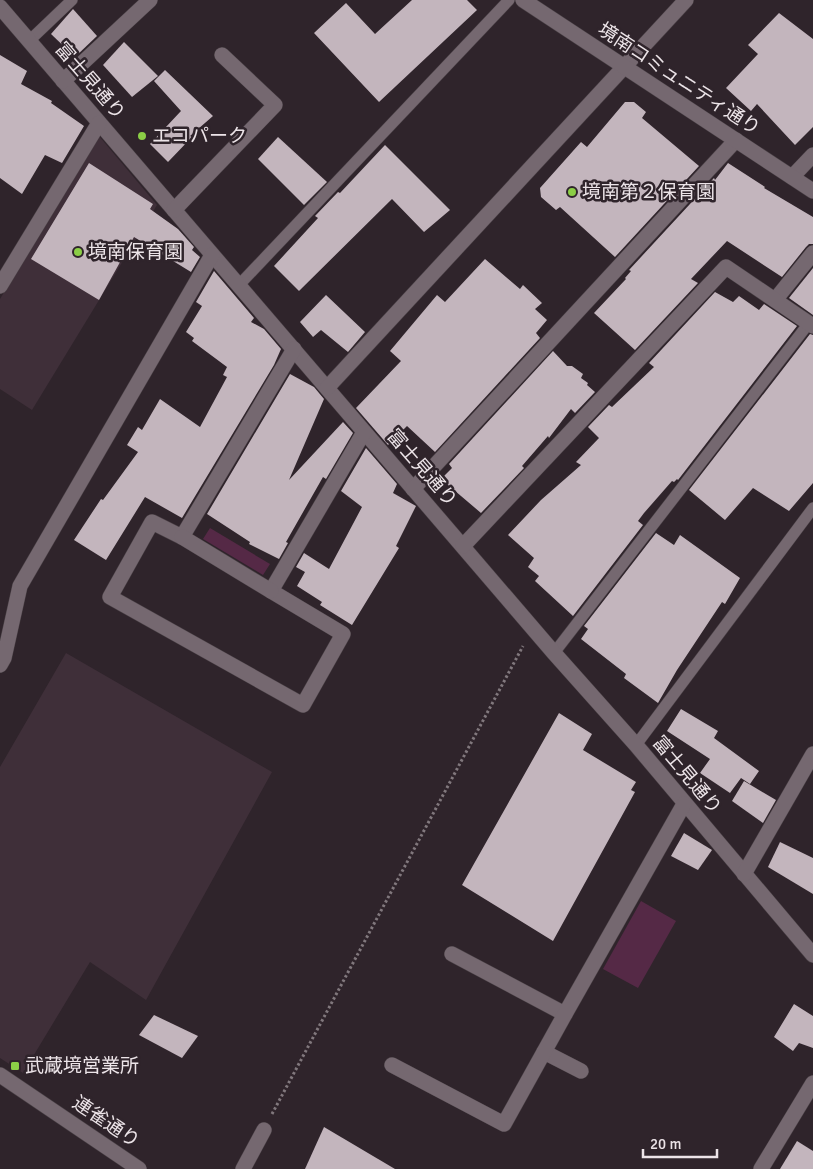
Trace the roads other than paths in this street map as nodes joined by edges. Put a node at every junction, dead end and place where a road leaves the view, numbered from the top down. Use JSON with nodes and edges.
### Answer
{"nodes":[{"id":1,"x":72,"y":0,"type":"edge"},
{"id":2,"x":150,"y":0,"type":"edge"},
{"id":3,"x":509,"y":0,"type":"edge"},
{"id":4,"x":523,"y":0,"type":"edge"},
{"id":5,"x":686,"y":0,"type":"edge"},
{"id":6,"x":0,"y":7,"type":"edge"},
{"id":7,"x":29,"y":42,"type":"junction"},
{"id":8,"x":222,"y":55,"type":"dead end"},
{"id":9,"x":624,"y":67,"type":"junction"},
{"id":10,"x":63,"y":81,"type":"junction"},
{"id":11,"x":99,"y":123,"type":"junction"},
{"id":12,"x":736,"y":140,"type":"junction"},
{"id":13,"x":813,"y":156,"type":"edge"},
{"id":14,"x":792,"y":177,"type":"junction"},
{"id":15,"x":813,"y":191,"type":"edge"},
{"id":16,"x":174,"y":210,"type":"junction"},
{"id":17,"x":813,"y":253,"type":"edge"},
{"id":18,"x":212,"y":255,"type":"junction"},
{"id":19,"x":239,"y":285,"type":"junction"},
{"id":20,"x":0,"y":286,"type":"edge"},
{"id":21,"x":775,"y":300,"type":"junction"},
{"id":22,"x":811,"y":325,"type":"edge"},
{"id":23,"x":294,"y":349,"type":"junction"},
{"id":24,"x":327,"y":388,"type":"junction"},
{"id":25,"x":364,"y":432,"type":"junction"},
{"id":26,"x":413,"y":489,"type":"junction"},
{"id":27,"x":813,"y":508,"type":"edge"},
{"id":28,"x":182,"y":537,"type":"junction"},
{"id":29,"x":463,"y":546,"type":"junction"},
{"id":30,"x":272,"y":591,"type":"junction"},
{"id":31,"x":554,"y":653,"type":"junction"},
{"id":32,"x":0,"y":665,"type":"edge"},
{"id":33,"x":636,"y":745,"type":"junction"},
{"id":34,"x":813,"y":754,"type":"edge"},
{"id":35,"x":684,"y":804,"type":"junction"},
{"id":36,"x":744,"y":874,"type":"junction"},
{"id":37,"x":452,"y":954,"type":"dead end"},
{"id":38,"x":813,"y":955,"type":"edge"},
{"id":39,"x":565,"y":1014,"type":"junction"},
{"id":40,"x":544,"y":1052,"type":"junction"},
{"id":41,"x":392,"y":1065,"type":"dead end"},
{"id":42,"x":580,"y":1071,"type":"dead end"},
{"id":43,"x":0,"y":1075,"type":"edge"},
{"id":44,"x":813,"y":1083,"type":"edge"},
{"id":45,"x":264,"y":1130,"type":"road end"},
{"id":46,"x":139,"y":1169,"type":"edge"},
{"id":47,"x":242,"y":1169,"type":"edge"},
{"id":48,"x":761,"y":1169,"type":"edge"}],
"edges":[{"from":1,"to":7,"type":"lane"},
{"from":2,"to":10,"type":"street"},
{"from":3,"to":19,"type":"lane"},
{"from":4,"to":9,"type":"street","name":"境南コミュニティ通り"},
{"from":5,"to":9,"type":"street"},
{"from":6,"to":7,"type":"street","name":"富士見通り"},
{"from":7,"to":10,"type":"street","name":"富士見通り"},
{"from":8,"to":16,"type":"street"},
{"from":9,"to":12,"type":"street","name":"境南コミュニティ通り"},
{"from":9,"to":24,"type":"street"},
{"from":10,"to":11,"type":"street","name":"富士見通り"},
{"from":11,"to":16,"type":"street","name":"富士見通り"},
{"from":11,"to":20,"type":"street"},
{"from":12,"to":14,"type":"street","name":"境南コミュニティ通り"},
{"from":12,"to":26,"type":"street"},
{"from":13,"to":14,"type":"street"},
{"from":14,"to":15,"type":"street","name":"境南コミュニティ通り"},
{"from":16,"to":18,"type":"street","name":"富士見通り"},
{"from":17,"to":21,"type":"street"},
{"from":18,"to":19,"type":"street","name":"富士見通り"},
{"from":18,"to":32,"type":"street"},
{"from":19,"to":23,"type":"street","name":"富士見通り"},
{"from":21,"to":22,"type":"street"},
{"from":21,"to":29,"type":"street"},
{"from":22,"to":31,"type":"lane"},
{"from":23,"to":24,"type":"street","name":"富士見通り"},
{"from":23,"to":28,"type":"street"},
{"from":24,"to":25,"type":"street","name":"富士見通り"},
{"from":25,"to":26,"type":"street","name":"富士見通り"},
{"from":25,"to":30,"type":"street"},
{"from":26,"to":29,"type":"street","name":"富士見通り"},
{"from":27,"to":33,"type":"lane"},
{"from":28,"to":30,"type":"street"},
{"from":28,"to":30,"type":"street"},
{"from":29,"to":31,"type":"street","name":"富士見通り"},
{"from":31,"to":33,"type":"street","name":"富士見通り"},
{"from":33,"to":35,"type":"street","name":"富士見通り"},
{"from":34,"to":36,"type":"street"},
{"from":35,"to":36,"type":"street","name":"富士見通り"},
{"from":35,"to":39,"type":"street"},
{"from":36,"to":38,"type":"street","name":"富士見通り"},
{"from":37,"to":39,"type":"street"},
{"from":39,"to":40,"type":"street"},
{"from":40,"to":41,"type":"street"},
{"from":40,"to":42,"type":"street"},
{"from":43,"to":46,"type":"street","name":"連雀通り"},
{"from":44,"to":48,"type":"street"},
{"from":45,"to":47,"type":"street"}]}
